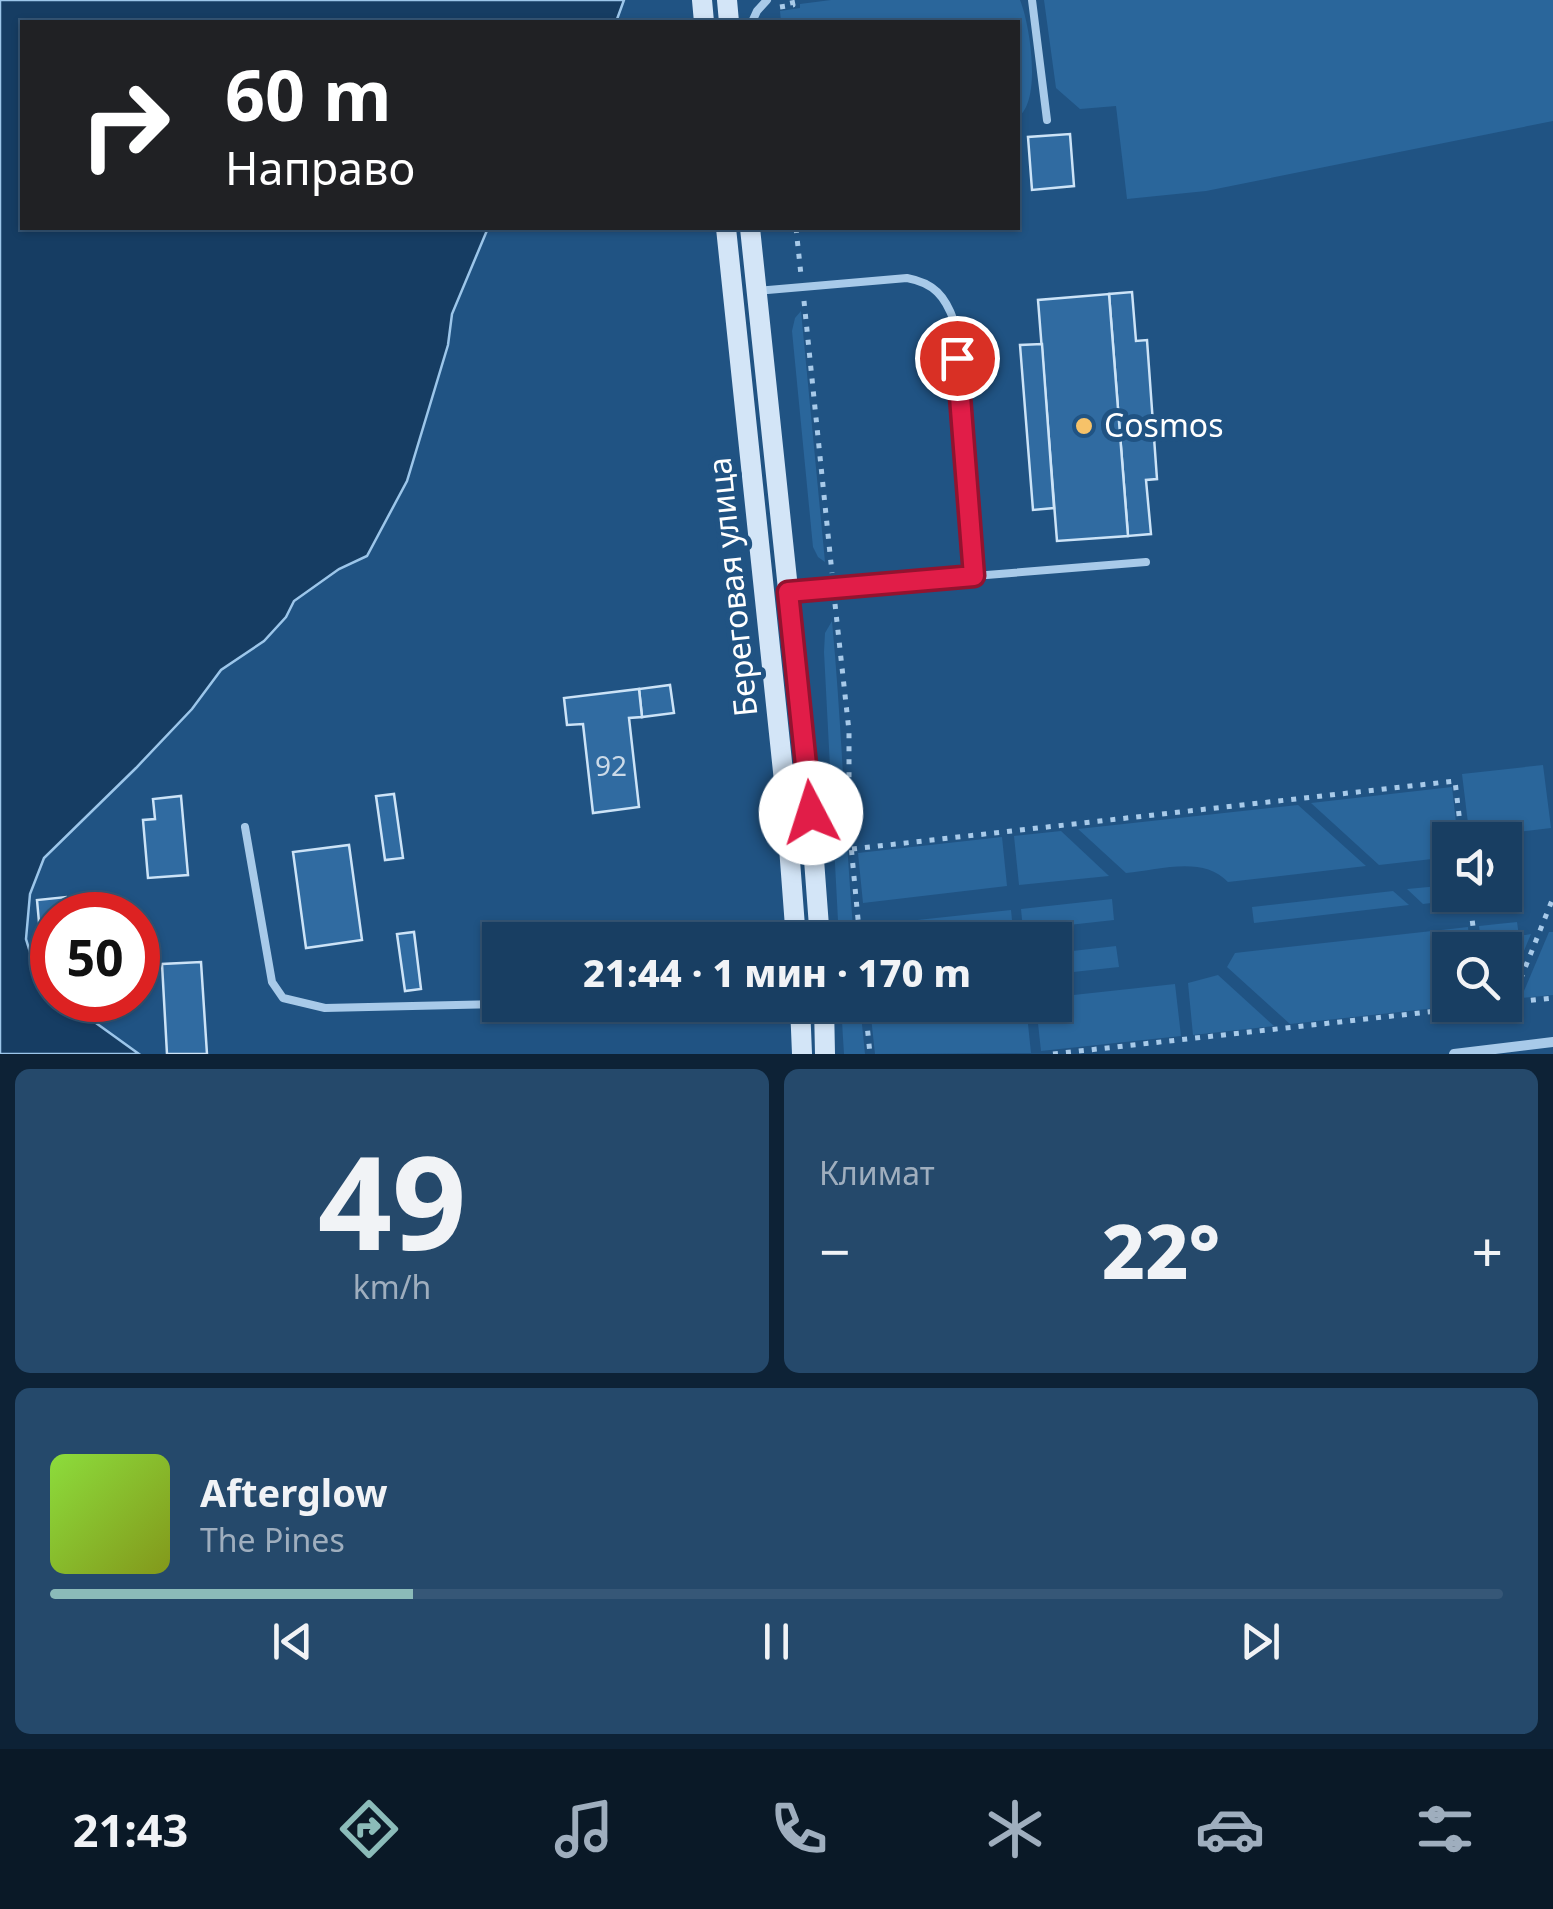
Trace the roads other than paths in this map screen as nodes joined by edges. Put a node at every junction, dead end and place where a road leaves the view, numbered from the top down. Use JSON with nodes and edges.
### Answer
{"nodes":[{"id":1,"x":1032,"y":0,"type":"edge"},
{"id":2,"x":1047,"y":120,"type":"dead end"},
{"id":3,"x":726,"y":230,"type":"edge"},
{"id":4,"x":754,"y":230,"type":"edge"},
{"id":5,"x":757,"y":291,"type":"junction"},
{"id":6,"x":1146,"y":562,"type":"dead end"},
{"id":7,"x":974,"y":576,"type":"junction"},
{"id":8,"x":788,"y":592,"type":"junction"},
{"id":9,"x":245,"y":827,"type":"dead end"},
{"id":10,"x":795,"y":922,"type":"edge"},
{"id":11,"x":819,"y":922,"type":"edge"},
{"id":12,"x":482,"y":1004,"type":"edge"},
{"id":13,"x":801,"y":1022,"type":"edge"},
{"id":14,"x":824,"y":1022,"type":"edge"},
{"id":15,"x":1553,"y":1042,"type":"edge"},
{"id":16,"x":802,"y":1054,"type":"edge"},
{"id":17,"x":825,"y":1054,"type":"edge"},
{"id":18,"x":1454,"y":1054,"type":"edge"}],
"edges":[{"from":1,"to":2,"type":"lane"},
{"from":3,"to":10,"type":"main road","name":"Береговая улица"},
{"from":4,"to":5,"type":"main road","name":"Береговая улица"},
{"from":5,"to":7,"type":"lane"},
{"from":5,"to":8,"type":"main road","name":"Береговая улица"},
{"from":6,"to":7,"type":"lane"},
{"from":7,"to":8,"type":"lane"},
{"from":8,"to":11,"type":"main road","name":"Береговая улица"},
{"from":9,"to":12,"type":"lane"},
{"from":13,"to":16,"type":"main road"},
{"from":14,"to":17,"type":"main road"},
{"from":15,"to":18,"type":"street"}]}
